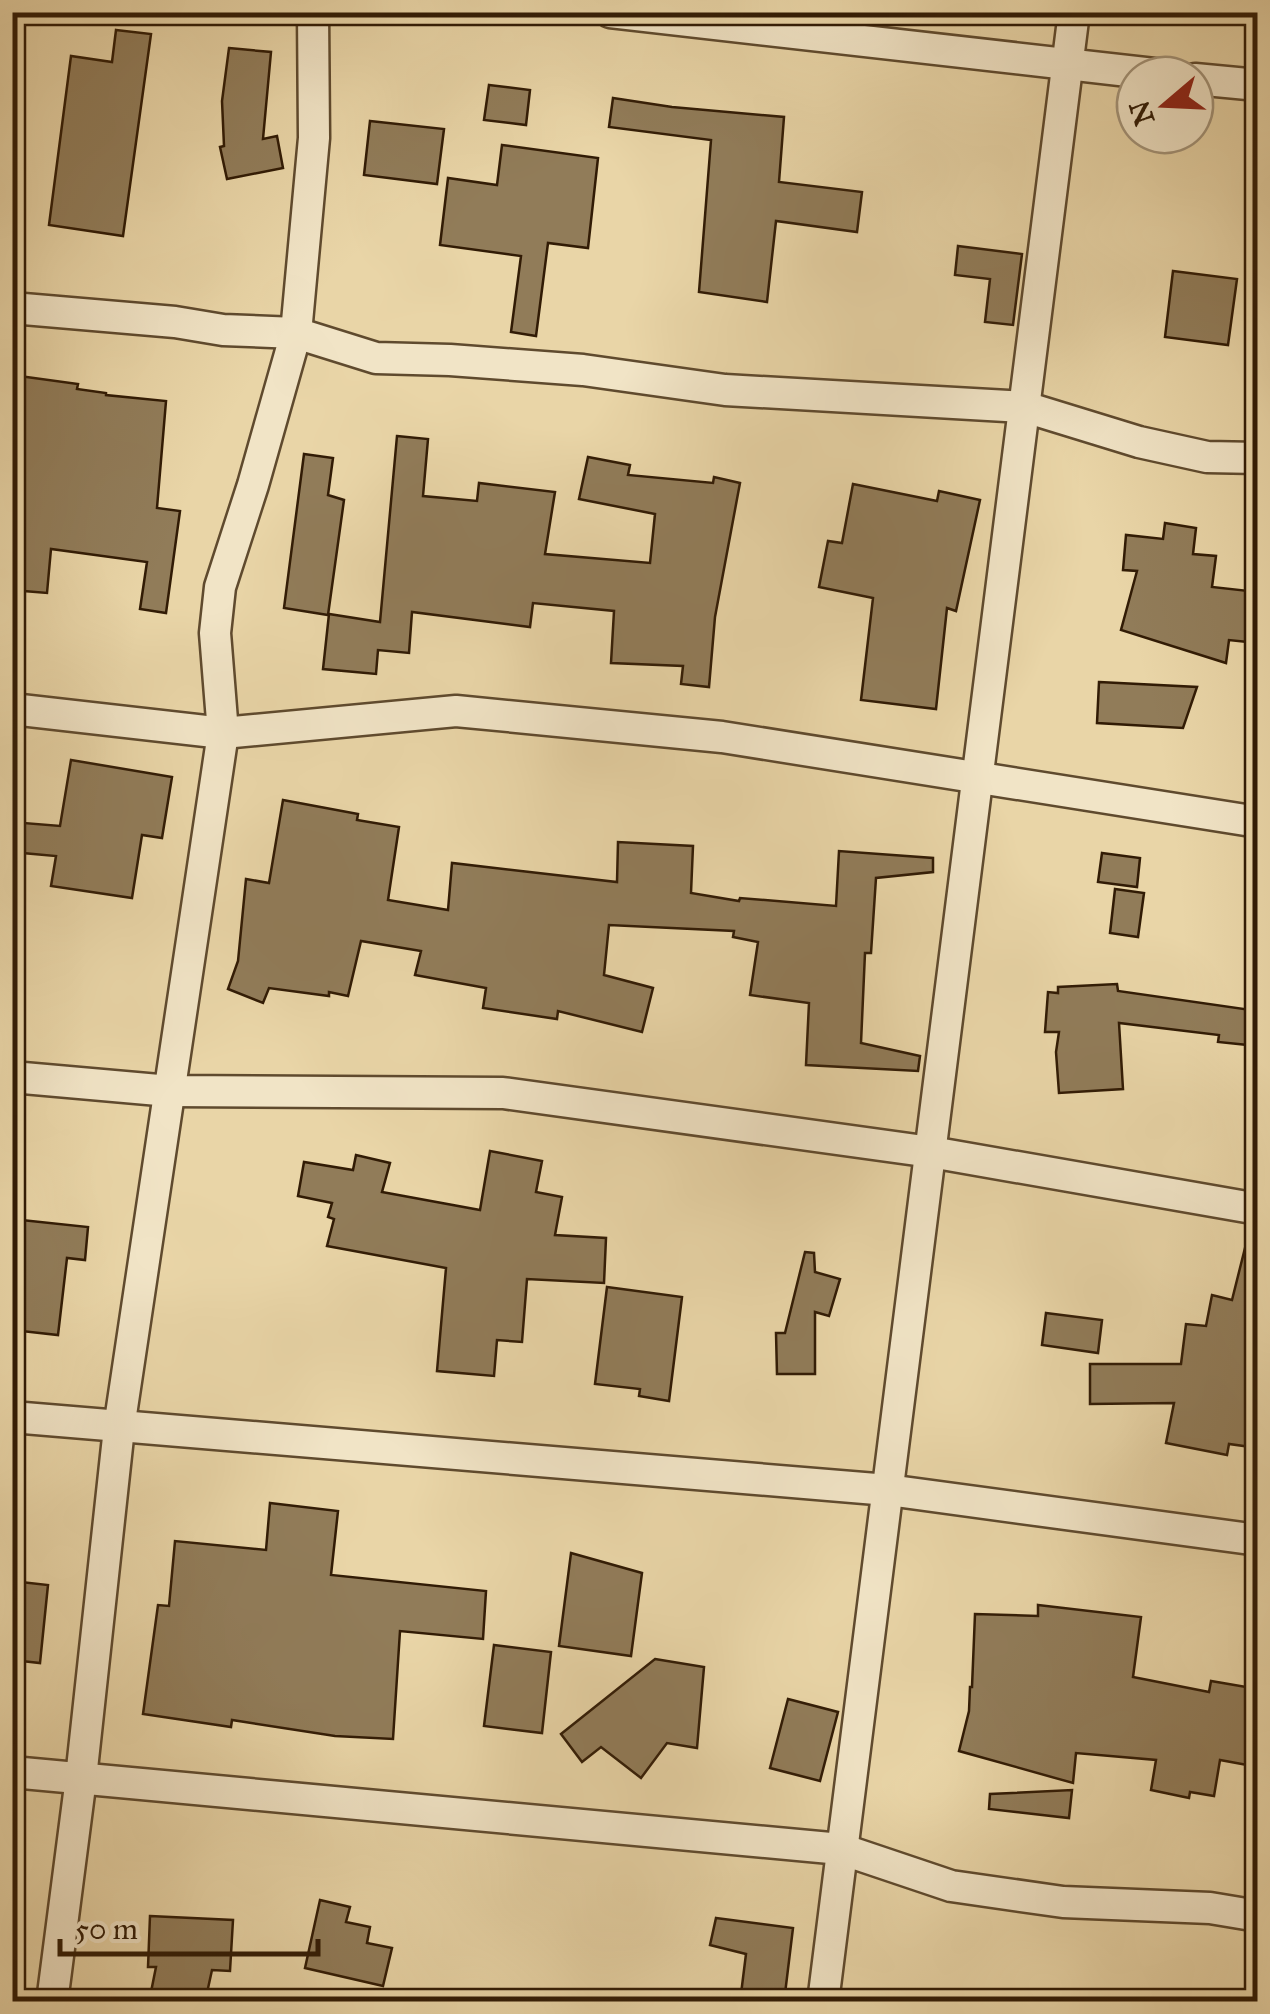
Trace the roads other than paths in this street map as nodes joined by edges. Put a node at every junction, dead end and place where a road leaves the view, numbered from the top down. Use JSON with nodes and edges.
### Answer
{"nodes":[{"id":1,"x":313,"y":12,"type":"edge"},
{"id":2,"x":610,"y":12,"type":"edge"},
{"id":3,"x":1074,"y":12,"type":"edge"},
{"id":4,"x":1068,"y":65,"type":"junction"},
{"id":5,"x":1115,"y":70,"type":"edge"},
{"id":6,"x":1215,"y":80,"type":"edge"},
{"id":7,"x":1258,"y":85,"type":"edge"},
{"id":8,"x":12,"y":308,"type":"edge"},
{"id":9,"x":296,"y":334,"type":"junction"},
{"id":10,"x":1025,"y":407,"type":"junction"},
{"id":11,"x":1258,"y":458,"type":"edge"},
{"id":12,"x":12,"y":709,"type":"edge"},
{"id":13,"x":223,"y":734,"type":"junction"},
{"id":14,"x":978,"y":778,"type":"junction"},
{"id":15,"x":1258,"y":822,"type":"edge"},
{"id":16,"x":12,"y":1077,"type":"edge"},
{"id":17,"x":170,"y":1091,"type":"junction"},
{"id":18,"x":931,"y":1152,"type":"junction"},
{"id":19,"x":1258,"y":1208,"type":"edge"},
{"id":20,"x":12,"y":1416,"type":"edge"},
{"id":21,"x":119,"y":1428,"type":"junction"},
{"id":22,"x":888,"y":1490,"type":"junction"},
{"id":23,"x":1258,"y":1540,"type":"edge"},
{"id":24,"x":12,"y":1772,"type":"edge"},
{"id":25,"x":81,"y":1778,"type":"junction"},
{"id":26,"x":841,"y":1849,"type":"junction"},
{"id":27,"x":1258,"y":1916,"type":"edge"},
{"id":28,"x":52,"y":2002,"type":"edge"},
{"id":29,"x":823,"y":2002,"type":"edge"}],
"edges":[{"from":1,"to":9,"type":"street"},
{"from":2,"to":4,"type":"street"},
{"from":3,"to":4,"type":"street"},
{"from":4,"to":5,"type":"street"},
{"from":4,"to":10,"type":"street"},
{"from":6,"to":7,"type":"street"},
{"from":8,"to":9,"type":"street"},
{"from":9,"to":10,"type":"street"},
{"from":9,"to":13,"type":"street"},
{"from":10,"to":11,"type":"street"},
{"from":10,"to":14,"type":"street"},
{"from":12,"to":13,"type":"street"},
{"from":13,"to":14,"type":"street"},
{"from":13,"to":17,"type":"street"},
{"from":14,"to":15,"type":"street"},
{"from":14,"to":18,"type":"street"},
{"from":16,"to":17,"type":"street"},
{"from":17,"to":18,"type":"street"},
{"from":17,"to":21,"type":"street"},
{"from":18,"to":19,"type":"street"},
{"from":18,"to":22,"type":"street"},
{"from":20,"to":21,"type":"street"},
{"from":21,"to":22,"type":"street"},
{"from":21,"to":25,"type":"street"},
{"from":22,"to":23,"type":"street"},
{"from":22,"to":26,"type":"street"},
{"from":24,"to":25,"type":"street"},
{"from":25,"to":26,"type":"street"},
{"from":25,"to":28,"type":"street"},
{"from":26,"to":27,"type":"street"},
{"from":26,"to":29,"type":"street"}]}
